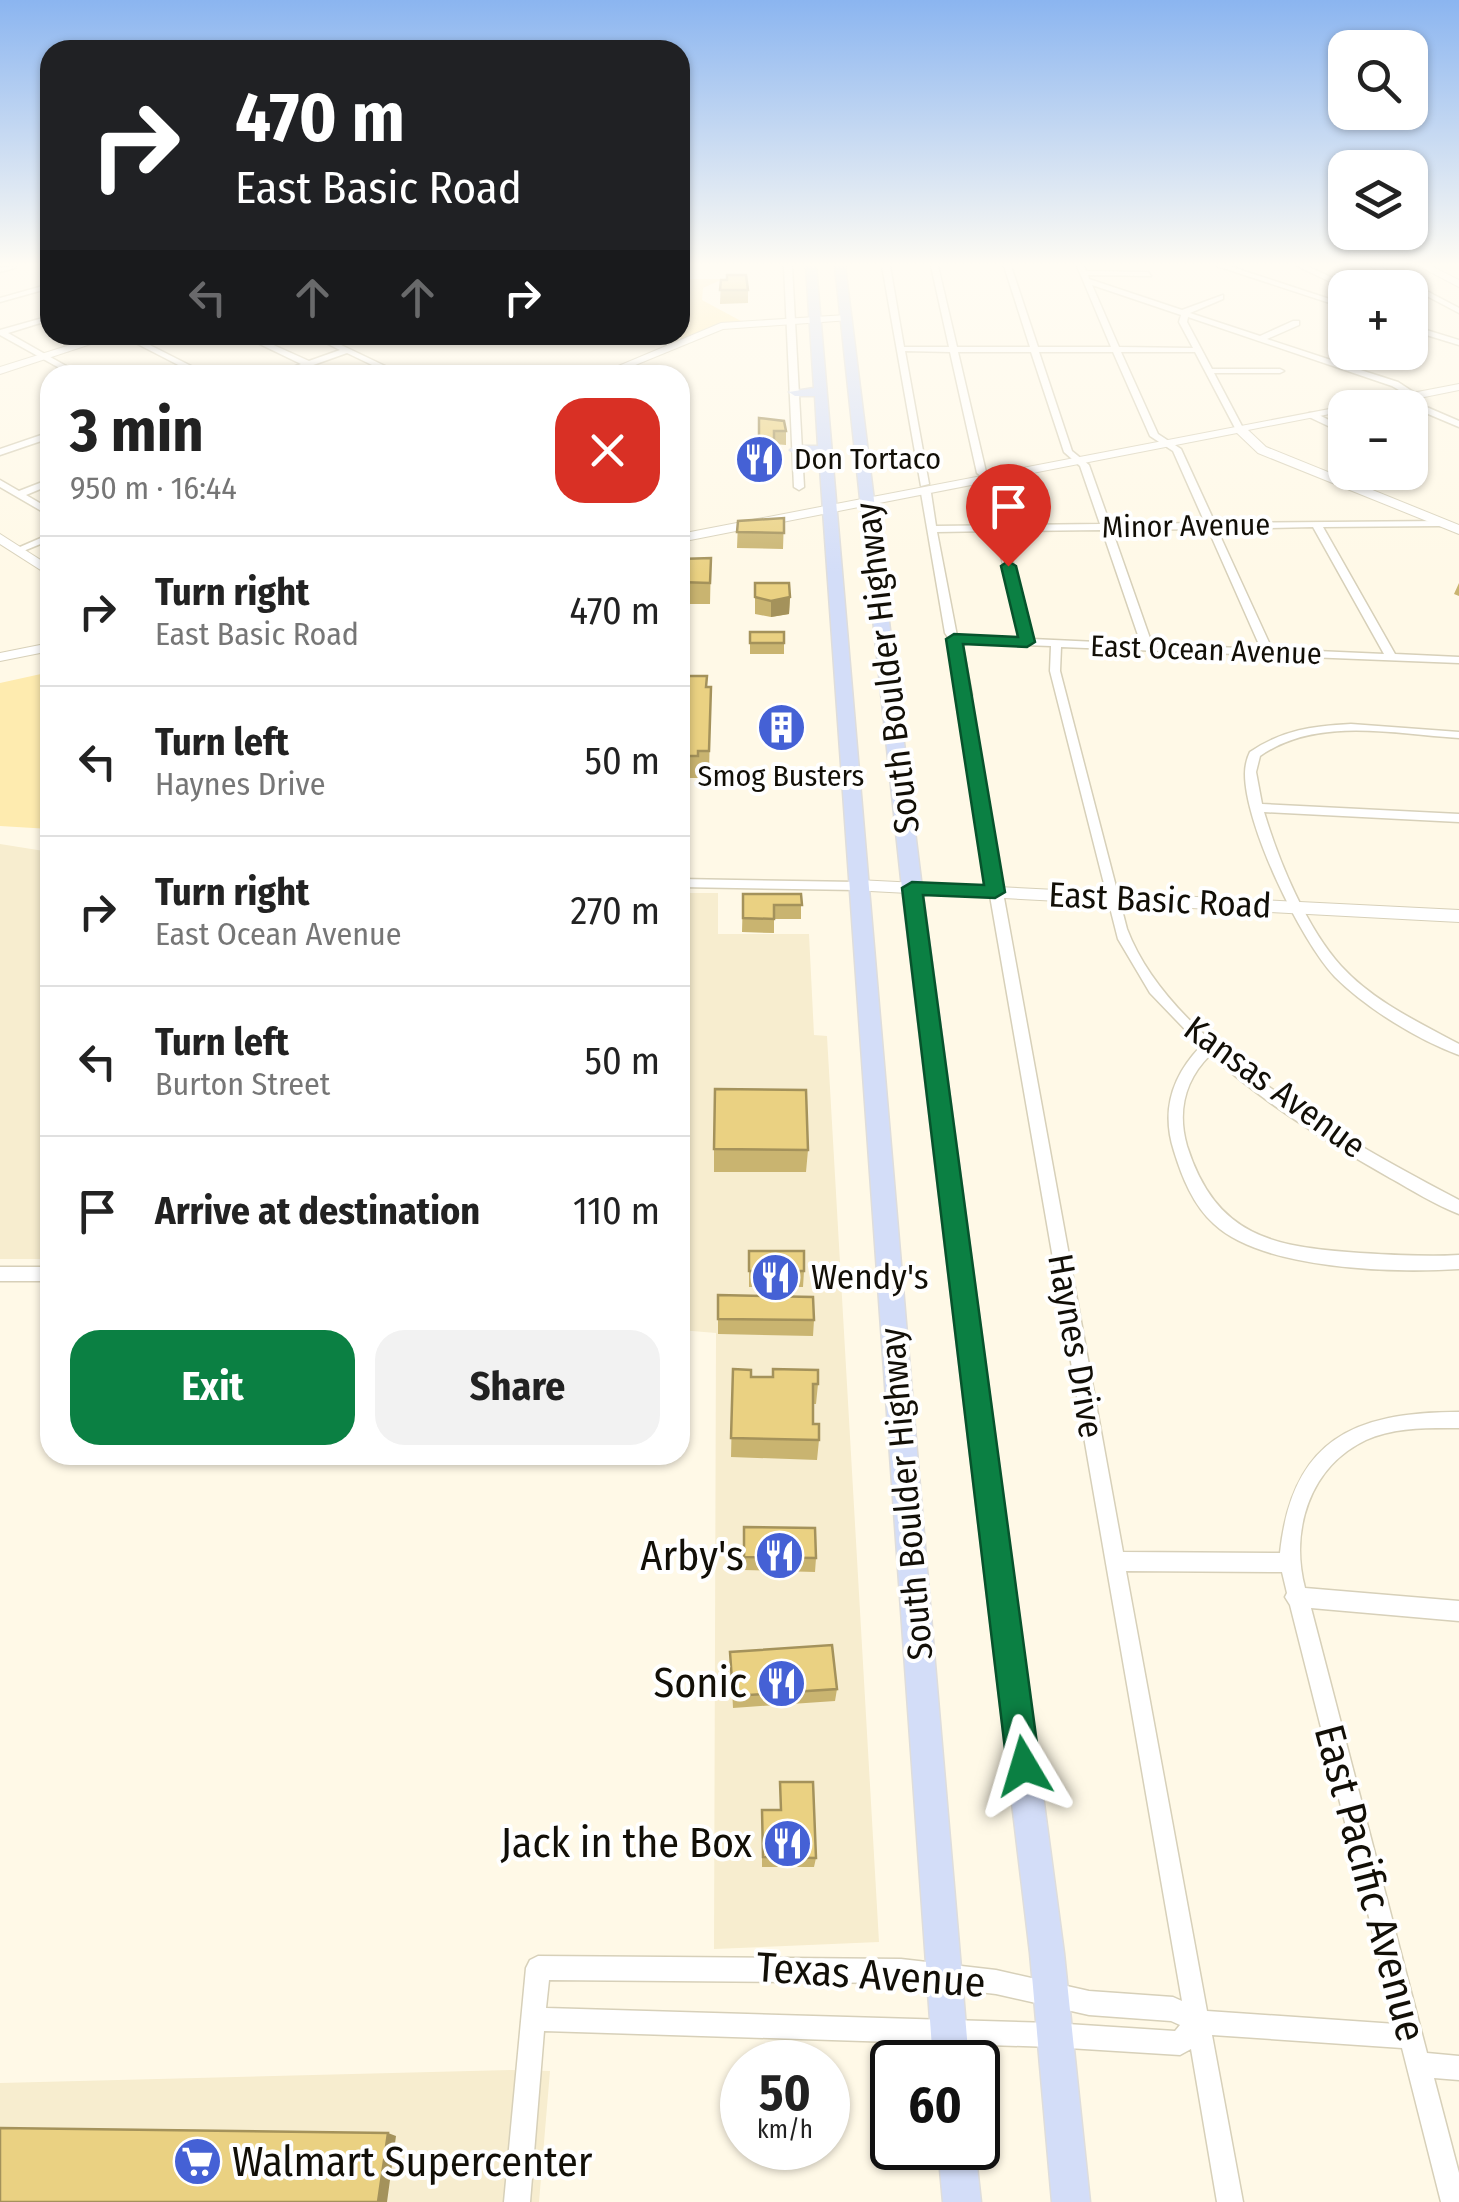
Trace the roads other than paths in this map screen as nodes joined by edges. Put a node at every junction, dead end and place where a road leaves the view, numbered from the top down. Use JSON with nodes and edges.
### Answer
{"nodes":[{"id":1,"x":794,"y":369,"type":"edge"},
{"id":2,"x":818,"y":369,"type":"edge"},
{"id":3,"x":852,"y":369,"type":"edge"},
{"id":4,"x":904,"y":369,"type":"edge"},
{"id":5,"x":959,"y":369,"type":"edge"},
{"id":6,"x":1042,"y":369,"type":"edge"},
{"id":7,"x":1125,"y":369,"type":"edge"},
{"id":8,"x":1352,"y":370,"type":"edge"},
{"id":9,"x":1209,"y":371,"type":"joint"},
{"id":10,"x":1280,"y":371,"type":"dead end"},
{"id":11,"x":1459,"y":387,"type":"edge"},
{"id":12,"x":1402,"y":390,"type":"edge"},
{"id":13,"x":795,"y":392,"type":"junction"},
{"id":14,"x":820,"y":392,"type":"junction"},
{"id":15,"x":1428,"y":393,"type":"edge"},
{"id":16,"x":1428,"y":411,"type":"edge"},
{"id":17,"x":1328,"y":412,"type":"edge"},
{"id":18,"x":1312,"y":415,"type":"junction"},
{"id":19,"x":1328,"y":423,"type":"edge"},
{"id":20,"x":1459,"y":424,"type":"edge"},
{"id":21,"x":1240,"y":428,"type":"junction"},
{"id":22,"x":40,"y":438,"type":"edge"},
{"id":23,"x":1166,"y":443,"type":"junction"},
{"id":24,"x":797,"y":450,"type":"junction"},
{"id":25,"x":824,"y":450,"type":"junction"},
{"id":26,"x":0,"y":452,"type":"edge"},
{"id":27,"x":1078,"y":459,"type":"junction"},
{"id":28,"x":986,"y":477,"type":"junction"},
{"id":29,"x":0,"y":482,"type":"edge"},
{"id":30,"x":40,"y":486,"type":"edge"},
{"id":31,"x":799,"y":487,"type":"dead end"},
{"id":32,"x":925,"y":489,"type":"junction"},
{"id":33,"x":20,"y":494,"type":"junction"},
{"id":34,"x":868,"y":498,"type":"junction"},
{"id":35,"x":828,"y":506,"type":"junction"},
{"id":36,"x":40,"y":507,"type":"edge"},
{"id":37,"x":1440,"y":523,"type":"junction"},
{"id":38,"x":1316,"y":524,"type":"junction"},
{"id":39,"x":1106,"y":526,"type":"junction"},
{"id":40,"x":1211,"y":526,"type":"junction"},
{"id":41,"x":690,"y":528,"type":"edge"},
{"id":42,"x":931,"y":528,"type":"junction"},
{"id":43,"x":999,"y":528,"type":"junction"},
{"id":44,"x":1459,"y":530,"type":"edge"},
{"id":45,"x":690,"y":536,"type":"edge"},
{"id":46,"x":0,"y":538,"type":"edge"},
{"id":47,"x":40,"y":541,"type":"edge"},
{"id":48,"x":18,"y":550,"type":"junction"},
{"id":49,"x":40,"y":565,"type":"edge"},
{"id":50,"x":954,"y":639,"type":"junction"},
{"id":51,"x":1027,"y":642,"type":"junction"},
{"id":52,"x":1056,"y":643,"type":"junction"},
{"id":53,"x":1148,"y":647,"type":"junction"},
{"id":54,"x":40,"y":649,"type":"edge"},
{"id":55,"x":1268,"y":652,"type":"junction"},
{"id":56,"x":0,"y":657,"type":"edge"},
{"id":57,"x":1391,"y":658,"type":"junction"},
{"id":58,"x":40,"y":659,"type":"edge"},
{"id":59,"x":1459,"y":660,"type":"edge"},
{"id":60,"x":0,"y":667,"type":"edge"},
{"id":61,"x":1459,"y":735,"type":"edge"},
{"id":62,"x":1257,"y":808,"type":"junction"},
{"id":63,"x":1459,"y":818,"type":"edge"},
{"id":64,"x":690,"y":884,"type":"edge"},
{"id":65,"x":858,"y":886,"type":"junction"},
{"id":66,"x":912,"y":888,"type":"junction"},
{"id":67,"x":995,"y":892,"type":"junction"},
{"id":68,"x":1114,"y":898,"type":"junction"},
{"id":69,"x":1299,"y":907,"type":"junction"},
{"id":70,"x":1459,"y":916,"type":"edge"},
{"id":71,"x":1210,"y":1046,"type":"junction"},
{"id":72,"x":1459,"y":1050,"type":"edge"},
{"id":73,"x":1459,"y":1208,"type":"edge"},
{"id":74,"x":1459,"y":1262,"type":"edge"},
{"id":75,"x":0,"y":1274,"type":"edge"},
{"id":76,"x":40,"y":1274,"type":"edge"},
{"id":77,"x":1459,"y":1420,"type":"edge"},
{"id":78,"x":1114,"y":1562,"type":"junction"},
{"id":79,"x":1289,"y":1563,"type":"junction"},
{"id":80,"x":1295,"y":1597,"type":"junction"},
{"id":81,"x":1459,"y":1610,"type":"edge"},
{"id":82,"x":944,"y":1977,"type":"junction"},
{"id":83,"x":1050,"y":1993,"type":"junction"},
{"id":84,"x":534,"y":2020,"type":"junction"},
{"id":85,"x":1198,"y":2022,"type":"junction"},
{"id":86,"x":1052,"y":2035,"type":"junction"},
{"id":87,"x":1410,"y":2036,"type":"junction"},
{"id":88,"x":950,"y":2040,"type":"edge"},
{"id":89,"x":1000,"y":2042,"type":"edge"},
{"id":90,"x":870,"y":2043,"type":"edge"},
{"id":91,"x":1418,"y":2064,"type":"junction"},
{"id":92,"x":1459,"y":2068,"type":"edge"},
{"id":93,"x":960,"y":2170,"type":"edge"},
{"id":94,"x":517,"y":2202,"type":"edge"},
{"id":95,"x":962,"y":2202,"type":"edge"},
{"id":96,"x":1071,"y":2202,"type":"edge"},
{"id":97,"x":1230,"y":2202,"type":"edge"},
{"id":98,"x":1454,"y":2202,"type":"edge"}],
"edges":[{"from":1,"to":13,"type":"street"},
{"from":2,"to":14,"type":"main road","name":"South Boulder Highway"},
{"from":3,"to":34,"type":"main road","name":"South Boulder Highway"},
{"from":4,"to":32,"type":"street","name":"Haynes Drive"},
{"from":5,"to":28,"type":"street"},
{"from":6,"to":27,"type":"street"},
{"from":7,"to":23,"type":"street"},
{"from":8,"to":12,"type":"street"},
{"from":9,"to":10,"type":"street"},
{"from":9,"to":21,"type":"street"},
{"from":11,"to":15,"type":"street"},
{"from":13,"to":14,"type":"main road"},
{"from":13,"to":24,"type":"street"},
{"from":14,"to":25,"type":"main road","name":"South Boulder Highway"},
{"from":16,"to":20,"type":"street"},
{"from":17,"to":18,"type":"street"},
{"from":18,"to":19,"type":"street"},
{"from":18,"to":21,"type":"street"},
{"from":21,"to":23,"type":"street"},
{"from":21,"to":37,"type":"street"},
{"from":22,"to":26,"type":"street"},
{"from":23,"to":27,"type":"street"},
{"from":23,"to":40,"type":"street"},
{"from":24,"to":25,"type":"main road"},
{"from":24,"to":31,"type":"street"},
{"from":25,"to":35,"type":"main road","name":"South Boulder Highway"},
{"from":27,"to":28,"type":"street"},
{"from":27,"to":39,"type":"street"},
{"from":28,"to":32,"type":"street"},
{"from":29,"to":33,"type":"street"},
{"from":30,"to":33,"type":"street"},
{"from":32,"to":34,"type":"street"},
{"from":32,"to":42,"type":"street","name":"Haynes Drive"},
{"from":33,"to":36,"type":"street"},
{"from":34,"to":35,"type":"street"},
{"from":34,"to":66,"type":"main road","name":"South Boulder Highway"},
{"from":35,"to":41,"type":"street"},
{"from":35,"to":45,"type":"street"},
{"from":35,"to":65,"type":"main road","name":"South Boulder Highway"},
{"from":37,"to":38,"type":"street","name":"Minor Avenue"},
{"from":37,"to":44,"type":"street"},
{"from":38,"to":40,"type":"street","name":"Minor Avenue"},
{"from":38,"to":57,"type":"street"},
{"from":39,"to":40,"type":"street","name":"Minor Avenue"},
{"from":39,"to":43,"type":"street","name":"Minor Avenue"},
{"from":39,"to":53,"type":"street"},
{"from":40,"to":55,"type":"street"},
{"from":42,"to":43,"type":"street","name":"Minor Avenue"},
{"from":42,"to":50,"type":"street","name":"Haynes Drive"},
{"from":43,"to":51,"type":"street"},
{"from":46,"to":48,"type":"street"},
{"from":47,"to":48,"type":"street"},
{"from":48,"to":49,"type":"street"},
{"from":50,"to":51,"type":"street","name":"East Ocean Avenue"},
{"from":50,"to":67,"type":"street","name":"Haynes Drive"},
{"from":51,"to":52,"type":"street","name":"East Ocean Avenue"},
{"from":52,"to":53,"type":"street","name":"East Ocean Avenue"},
{"from":52,"to":68,"type":"street","name":"Kansas Avenue"},
{"from":53,"to":55,"type":"street","name":"East Ocean Avenue"},
{"from":54,"to":56,"type":"street"},
{"from":55,"to":57,"type":"street","name":"East Ocean Avenue"},
{"from":57,"to":59,"type":"street","name":"East Ocean Avenue"},
{"from":58,"to":60,"type":"street"},
{"from":61,"to":62,"type":"street"},
{"from":62,"to":63,"type":"street"},
{"from":62,"to":69,"type":"street"},
{"from":64,"to":65,"type":"street","name":"East Basic Road"},
{"from":65,"to":66,"type":"street","name":"East Basic Road"},
{"from":65,"to":82,"type":"main road","name":"South Boulder Highway"},
{"from":66,"to":67,"type":"street","name":"East Basic Road"},
{"from":66,"to":83,"type":"main road","name":"South Boulder Highway"},
{"from":67,"to":68,"type":"street","name":"East Basic Road"},
{"from":67,"to":78,"type":"street","name":"Haynes Drive"},
{"from":68,"to":69,"type":"street","name":"East Basic Road"},
{"from":68,"to":71,"type":"street","name":"Kansas Avenue"},
{"from":69,"to":70,"type":"street","name":"East Basic Road"},
{"from":69,"to":72,"type":"street"},
{"from":71,"to":73,"type":"street","name":"Kansas Avenue"},
{"from":71,"to":74,"type":"street"},
{"from":75,"to":76,"type":"street"},
{"from":77,"to":79,"type":"street","name":"East Pacific Avenue"},
{"from":78,"to":79,"type":"street"},
{"from":78,"to":85,"type":"street","name":"Haynes Drive"},
{"from":79,"to":80,"type":"street","name":"East Pacific Avenue"},
{"from":80,"to":81,"type":"street"},
{"from":80,"to":87,"type":"street","name":"East Pacific Avenue"},
{"from":82,"to":83,"type":"street","name":"Texas Avenue"},
{"from":82,"to":84,"type":"street","name":"Texas Avenue"},
{"from":82,"to":88,"type":"main road","name":"South Boulder Highway"},
{"from":83,"to":85,"type":"street","name":"Texas Avenue"},
{"from":83,"to":86,"type":"main road","name":"South Boulder Highway"},
{"from":84,"to":90,"type":"street","name":"Texas Avenue"},
{"from":84,"to":94,"type":"street"},
{"from":85,"to":86,"type":"street","name":"Texas Avenue"},
{"from":85,"to":87,"type":"street","name":"Texas Avenue"},
{"from":85,"to":97,"type":"street","name":"Haynes Drive"},
{"from":86,"to":89,"type":"street","name":"Texas Avenue"},
{"from":86,"to":96,"type":"main road","name":"South Boulder Highway"},
{"from":87,"to":91,"type":"street","name":"East Pacific Avenue"},
{"from":91,"to":92,"type":"street"},
{"from":91,"to":98,"type":"street","name":"East Pacific Avenue"},
{"from":93,"to":95,"type":"main road"}]}
